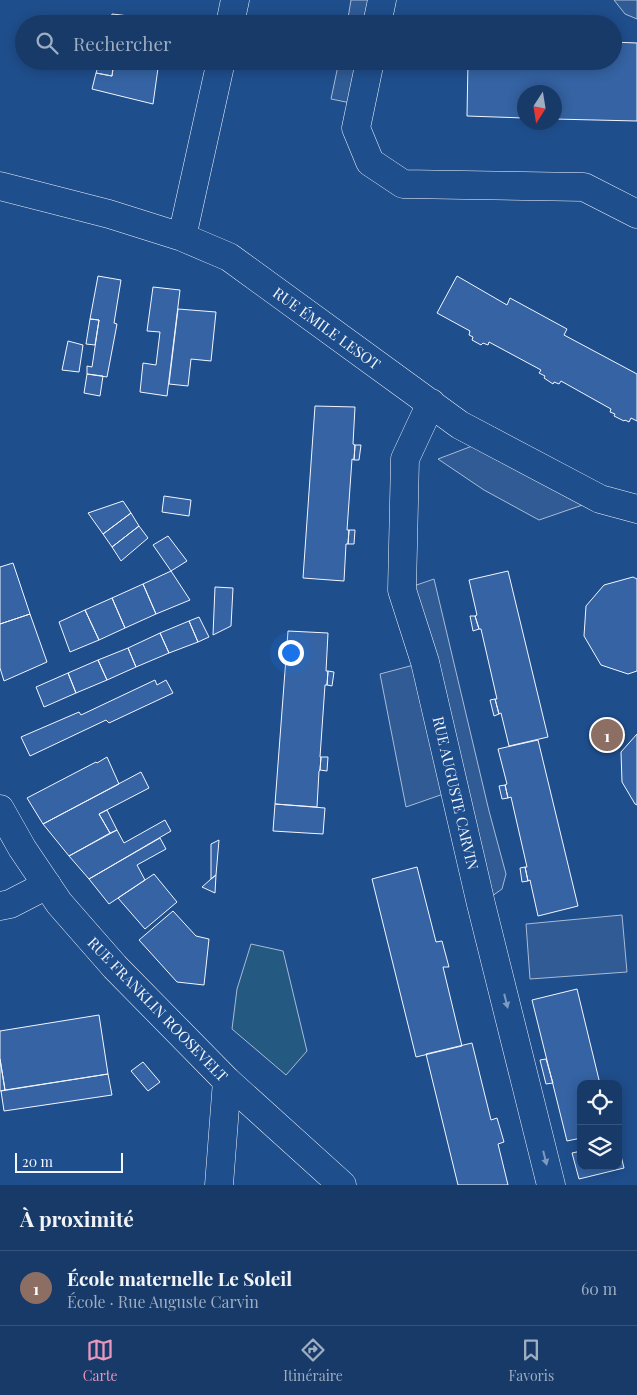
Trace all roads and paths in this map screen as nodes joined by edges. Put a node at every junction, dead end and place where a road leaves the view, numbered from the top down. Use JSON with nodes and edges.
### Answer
{"nodes":[{"id":1,"x":235,"y":0,"type":"edge"},
{"id":2,"x":382,"y":0,"type":"edge"},
{"id":3,"x":232,"y":15,"type":"edge"},
{"id":4,"x":379,"y":15,"type":"edge"},
{"id":5,"x":220,"y":70,"type":"edge"},
{"id":6,"x":368,"y":70,"type":"edge"},
{"id":7,"x":0,"y":186,"type":"edge"},
{"id":8,"x":637,"y":214,"type":"edge"},
{"id":9,"x":182,"y":238,"type":"junction"},
{"id":10,"x":431,"y":403,"type":"junction"},
{"id":11,"x":637,"y":508,"type":"edge"},
{"id":12,"x":0,"y":809,"type":"edge"},
{"id":13,"x":47,"y":885,"type":"junction"},
{"id":14,"x":0,"y":906,"type":"edge"},
{"id":15,"x":227,"y":1081,"type":"junction"},
{"id":16,"x":219,"y":1185,"type":"edge"},
{"id":17,"x":342,"y":1185,"type":"edge"},
{"id":18,"x":552,"y":1185,"type":"edge"}],
"edges":[{"from":1,"to":3,"type":"street"},
{"from":2,"to":4,"type":"street"},
{"from":5,"to":9,"type":"street"},
{"from":6,"to":8,"type":"street"},
{"from":7,"to":9,"type":"street","name":"RUE ÉMILE LESOT"},
{"from":9,"to":10,"type":"street","name":"RUE ÉMILE LESOT"},
{"from":10,"to":11,"type":"street","name":"RUE ÉMILE LESOT"},
{"from":10,"to":18,"type":"street","name":"RUE AUGUSTE CARVIN","one_way":true},
{"from":12,"to":13,"type":"street","name":"RUE FRANKLIN ROOSEVELT"},
{"from":13,"to":14,"type":"street"},
{"from":13,"to":15,"type":"street","name":"RUE FRANKLIN ROOSEVELT"},
{"from":15,"to":16,"type":"street"},
{"from":15,"to":17,"type":"street","name":"RUE FRANKLIN ROOSEVELT"}]}
